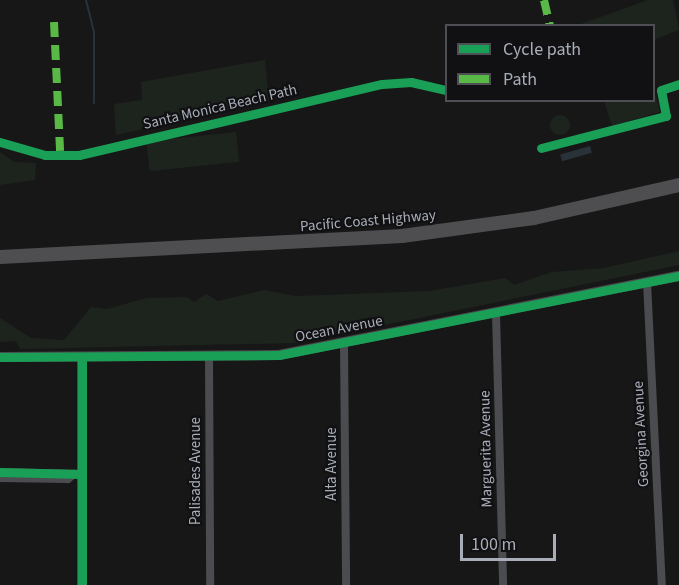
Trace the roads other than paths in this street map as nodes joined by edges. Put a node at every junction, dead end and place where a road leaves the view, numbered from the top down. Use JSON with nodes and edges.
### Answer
{"nodes":[{"id":1,"x":679,"y":185,"type":"edge"},
{"id":2,"x":0,"y":258,"type":"edge"},
{"id":3,"x":679,"y":276,"type":"edge"},
{"id":4,"x":647,"y":282,"type":"junction"},
{"id":5,"x":496,"y":313,"type":"junction"},
{"id":6,"x":344,"y":343,"type":"junction"},
{"id":7,"x":209,"y":356,"type":"junction"},
{"id":8,"x":0,"y":357,"type":"edge"},
{"id":9,"x":82,"y":357,"type":"junction"},
{"id":10,"x":0,"y":472,"type":"edge"},
{"id":11,"x":78,"y":474,"type":"junction"},
{"id":12,"x":19,"y":475,"type":"junction"},
{"id":13,"x":0,"y":478,"type":"edge"},
{"id":14,"x":82,"y":585,"type":"edge"},
{"id":15,"x":210,"y":585,"type":"edge"},
{"id":16,"x":346,"y":585,"type":"edge"},
{"id":17,"x":504,"y":585,"type":"edge"},
{"id":18,"x":662,"y":585,"type":"edge"}],
"edges":[{"from":1,"to":2,"type":"highway","name":"Pacific Coast Highway"},
{"from":3,"to":4,"type":"main road","name":"Ocean Avenue"},
{"from":4,"to":5,"type":"main road","name":"Ocean Avenue"},
{"from":4,"to":18,"type":"street","name":"Georgina Avenue"},
{"from":5,"to":6,"type":"main road","name":"Ocean Avenue"},
{"from":5,"to":17,"type":"street","name":"Marguerita Avenue"},
{"from":6,"to":7,"type":"main road","name":"Ocean Avenue"},
{"from":6,"to":16,"type":"street","name":"Alta Avenue"},
{"from":7,"to":9,"type":"main road","name":"Ocean Avenue"},
{"from":7,"to":15,"type":"street","name":"Palisades Avenue"},
{"from":8,"to":9,"type":"main road","name":"Ocean Avenue"},
{"from":9,"to":11,"type":"main road"},
{"from":10,"to":12,"type":"street"},
{"from":11,"to":12,"type":"street"},
{"from":11,"to":14,"type":"main road"},
{"from":12,"to":13,"type":"street"}]}
